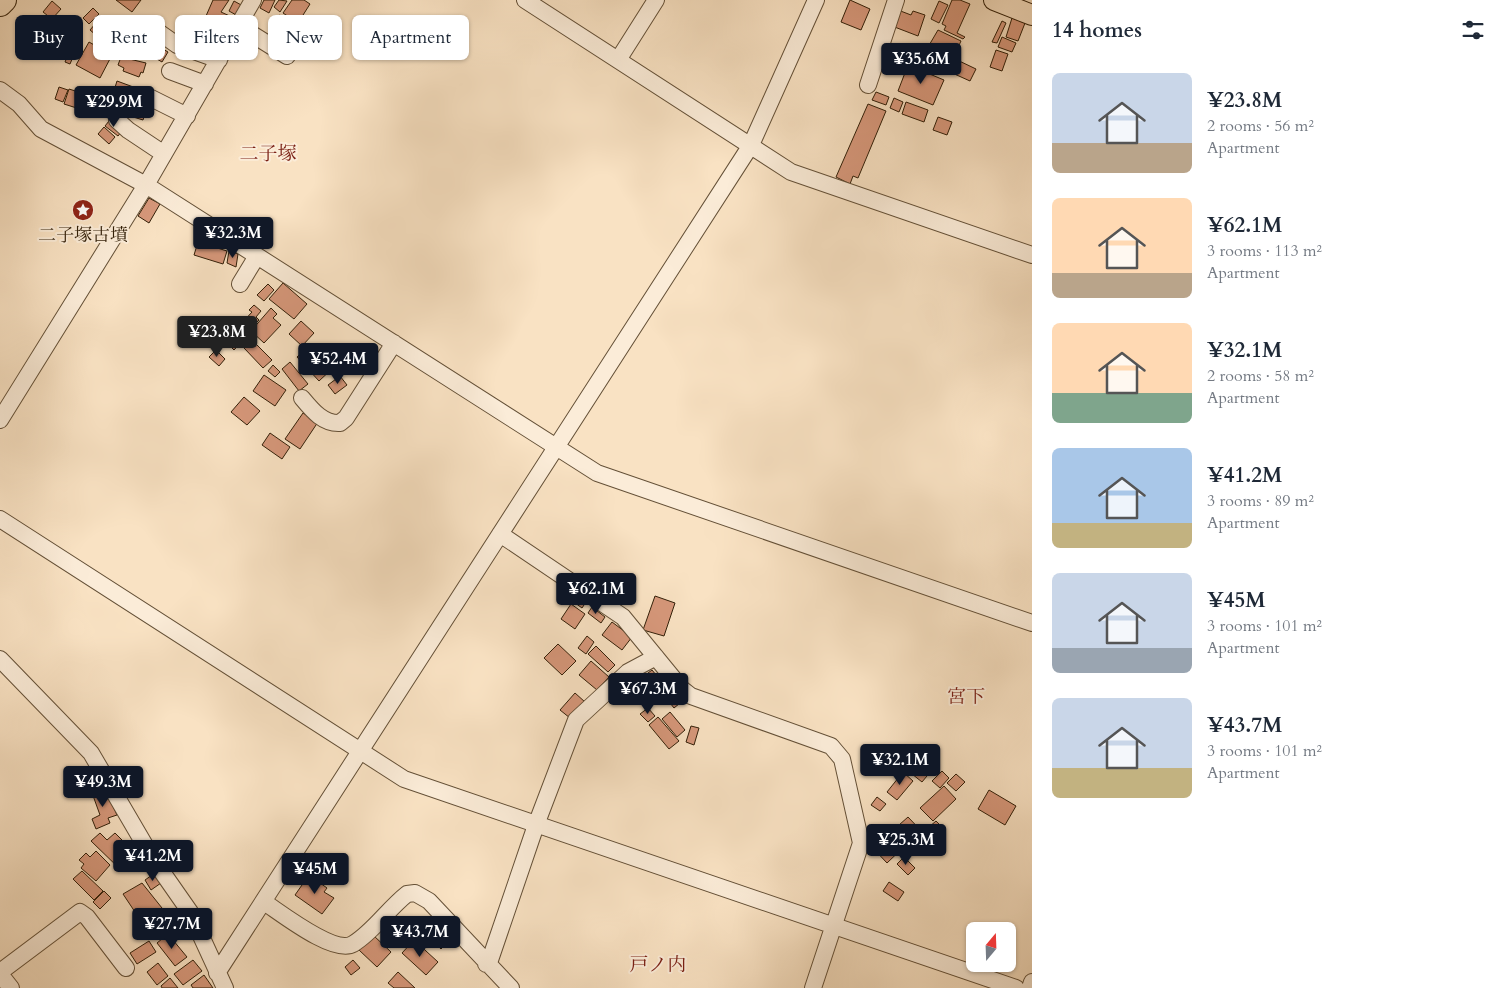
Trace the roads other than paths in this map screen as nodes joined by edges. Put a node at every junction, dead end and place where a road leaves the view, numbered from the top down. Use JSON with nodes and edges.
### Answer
{"nodes":[{"id":1,"x":4,"y":0,"type":"edge"},
{"id":2,"x":253,"y":0,"type":"edge"},
{"id":3,"x":525,"y":0,"type":"edge"},
{"id":4,"x":656,"y":0,"type":"edge"},
{"id":5,"x":816,"y":0,"type":"edge"},
{"id":6,"x":896,"y":0,"type":"edge"},
{"id":7,"x":994,"y":0,"type":"edge"},
{"id":8,"x":0,"y":4,"type":"edge"},
{"id":9,"x":246,"y":15,"type":"edge"},
{"id":10,"x":1032,"y":15,"type":"edge"},
{"id":11,"x":219,"y":60,"type":"edge"},
{"id":12,"x":618,"y":60,"type":"junction"},
{"id":13,"x":170,"y":71,"type":"dead end"},
{"id":14,"x":205,"y":84,"type":"junction"},
{"id":15,"x":868,"y":85,"type":"dead end"},
{"id":16,"x":0,"y":90,"type":"edge"},
{"id":17,"x":145,"y":95,"type":"dead end"},
{"id":18,"x":186,"y":116,"type":"junction"},
{"id":19,"x":117,"y":120,"type":"dead end"},
{"id":20,"x":751,"y":145,"type":"junction"},
{"id":21,"x":164,"y":154,"type":"junction"},
{"id":22,"x":146,"y":185,"type":"junction"},
{"id":23,"x":1032,"y":255,"type":"edge"},
{"id":24,"x":257,"y":256,"type":"junction"},
{"id":25,"x":240,"y":284,"type":"dead end"},
{"id":26,"x":394,"y":343,"type":"junction"},
{"id":27,"x":302,"y":398,"type":"dead end"},
{"id":28,"x":0,"y":420,"type":"edge"},
{"id":29,"x":555,"y":447,"type":"junction"},
{"id":30,"x":0,"y":519,"type":"edge"},
{"id":31,"x":500,"y":534,"type":"junction"},
{"id":32,"x":1032,"y":623,"type":"edge"},
{"id":33,"x":656,"y":657,"type":"junction"},
{"id":34,"x":0,"y":659,"type":"edge"},
{"id":35,"x":361,"y":750,"type":"junction"},
{"id":36,"x":536,"y":825,"type":"junction"},
{"id":37,"x":264,"y":902,"type":"junction"},
{"id":38,"x":834,"y":926,"type":"junction"},
{"id":39,"x":486,"y":964,"type":"junction"},
{"id":40,"x":126,"y":968,"type":"dead end"},
{"id":41,"x":0,"y":973,"type":"edge"},
{"id":42,"x":217,"y":973,"type":"junction"},
{"id":43,"x":1032,"y":982,"type":"edge"},
{"id":44,"x":11,"y":988,"type":"edge"},
{"id":45,"x":225,"y":988,"type":"edge"},
{"id":46,"x":511,"y":988,"type":"edge"},
{"id":47,"x":813,"y":988,"type":"edge"},
{"id":48,"x":1016,"y":988,"type":"edge"},
{"id":49,"x":1030,"y":988,"type":"edge"}],
"edges":[{"from":1,"to":8,"type":"highway"},
{"from":2,"to":9,"type":"street"},
{"from":3,"to":12,"type":"street"},
{"from":4,"to":12,"type":"street"},
{"from":5,"to":20,"type":"street"},
{"from":6,"to":15,"type":"street"},
{"from":7,"to":10,"type":"main road"},
{"from":11,"to":14,"type":"street"},
{"from":12,"to":20,"type":"street"},
{"from":13,"to":14,"type":"street"},
{"from":14,"to":18,"type":"street"},
{"from":16,"to":22,"type":"street"},
{"from":17,"to":18,"type":"street"},
{"from":18,"to":21,"type":"street"},
{"from":19,"to":21,"type":"street"},
{"from":20,"to":23,"type":"street"},
{"from":20,"to":29,"type":"street"},
{"from":21,"to":22,"type":"street"},
{"from":22,"to":24,"type":"street"},
{"from":22,"to":28,"type":"street"},
{"from":24,"to":25,"type":"street"},
{"from":24,"to":26,"type":"street"},
{"from":26,"to":27,"type":"street"},
{"from":26,"to":29,"type":"street"},
{"from":29,"to":31,"type":"street"},
{"from":29,"to":32,"type":"street"},
{"from":30,"to":35,"type":"street"},
{"from":31,"to":33,"type":"street"},
{"from":31,"to":35,"type":"street"},
{"from":33,"to":36,"type":"street"},
{"from":33,"to":38,"type":"street"},
{"from":34,"to":42,"type":"street"},
{"from":35,"to":36,"type":"street"},
{"from":35,"to":37,"type":"street"},
{"from":36,"to":38,"type":"street"},
{"from":36,"to":39,"type":"street"},
{"from":37,"to":39,"type":"street"},
{"from":37,"to":42,"type":"street"},
{"from":38,"to":47,"type":"street"},
{"from":38,"to":48,"type":"street"},
{"from":39,"to":46,"type":"street"},
{"from":40,"to":41,"type":"street"},
{"from":41,"to":44,"type":"street"},
{"from":42,"to":45,"type":"street"},
{"from":43,"to":49,"type":"street"}]}
